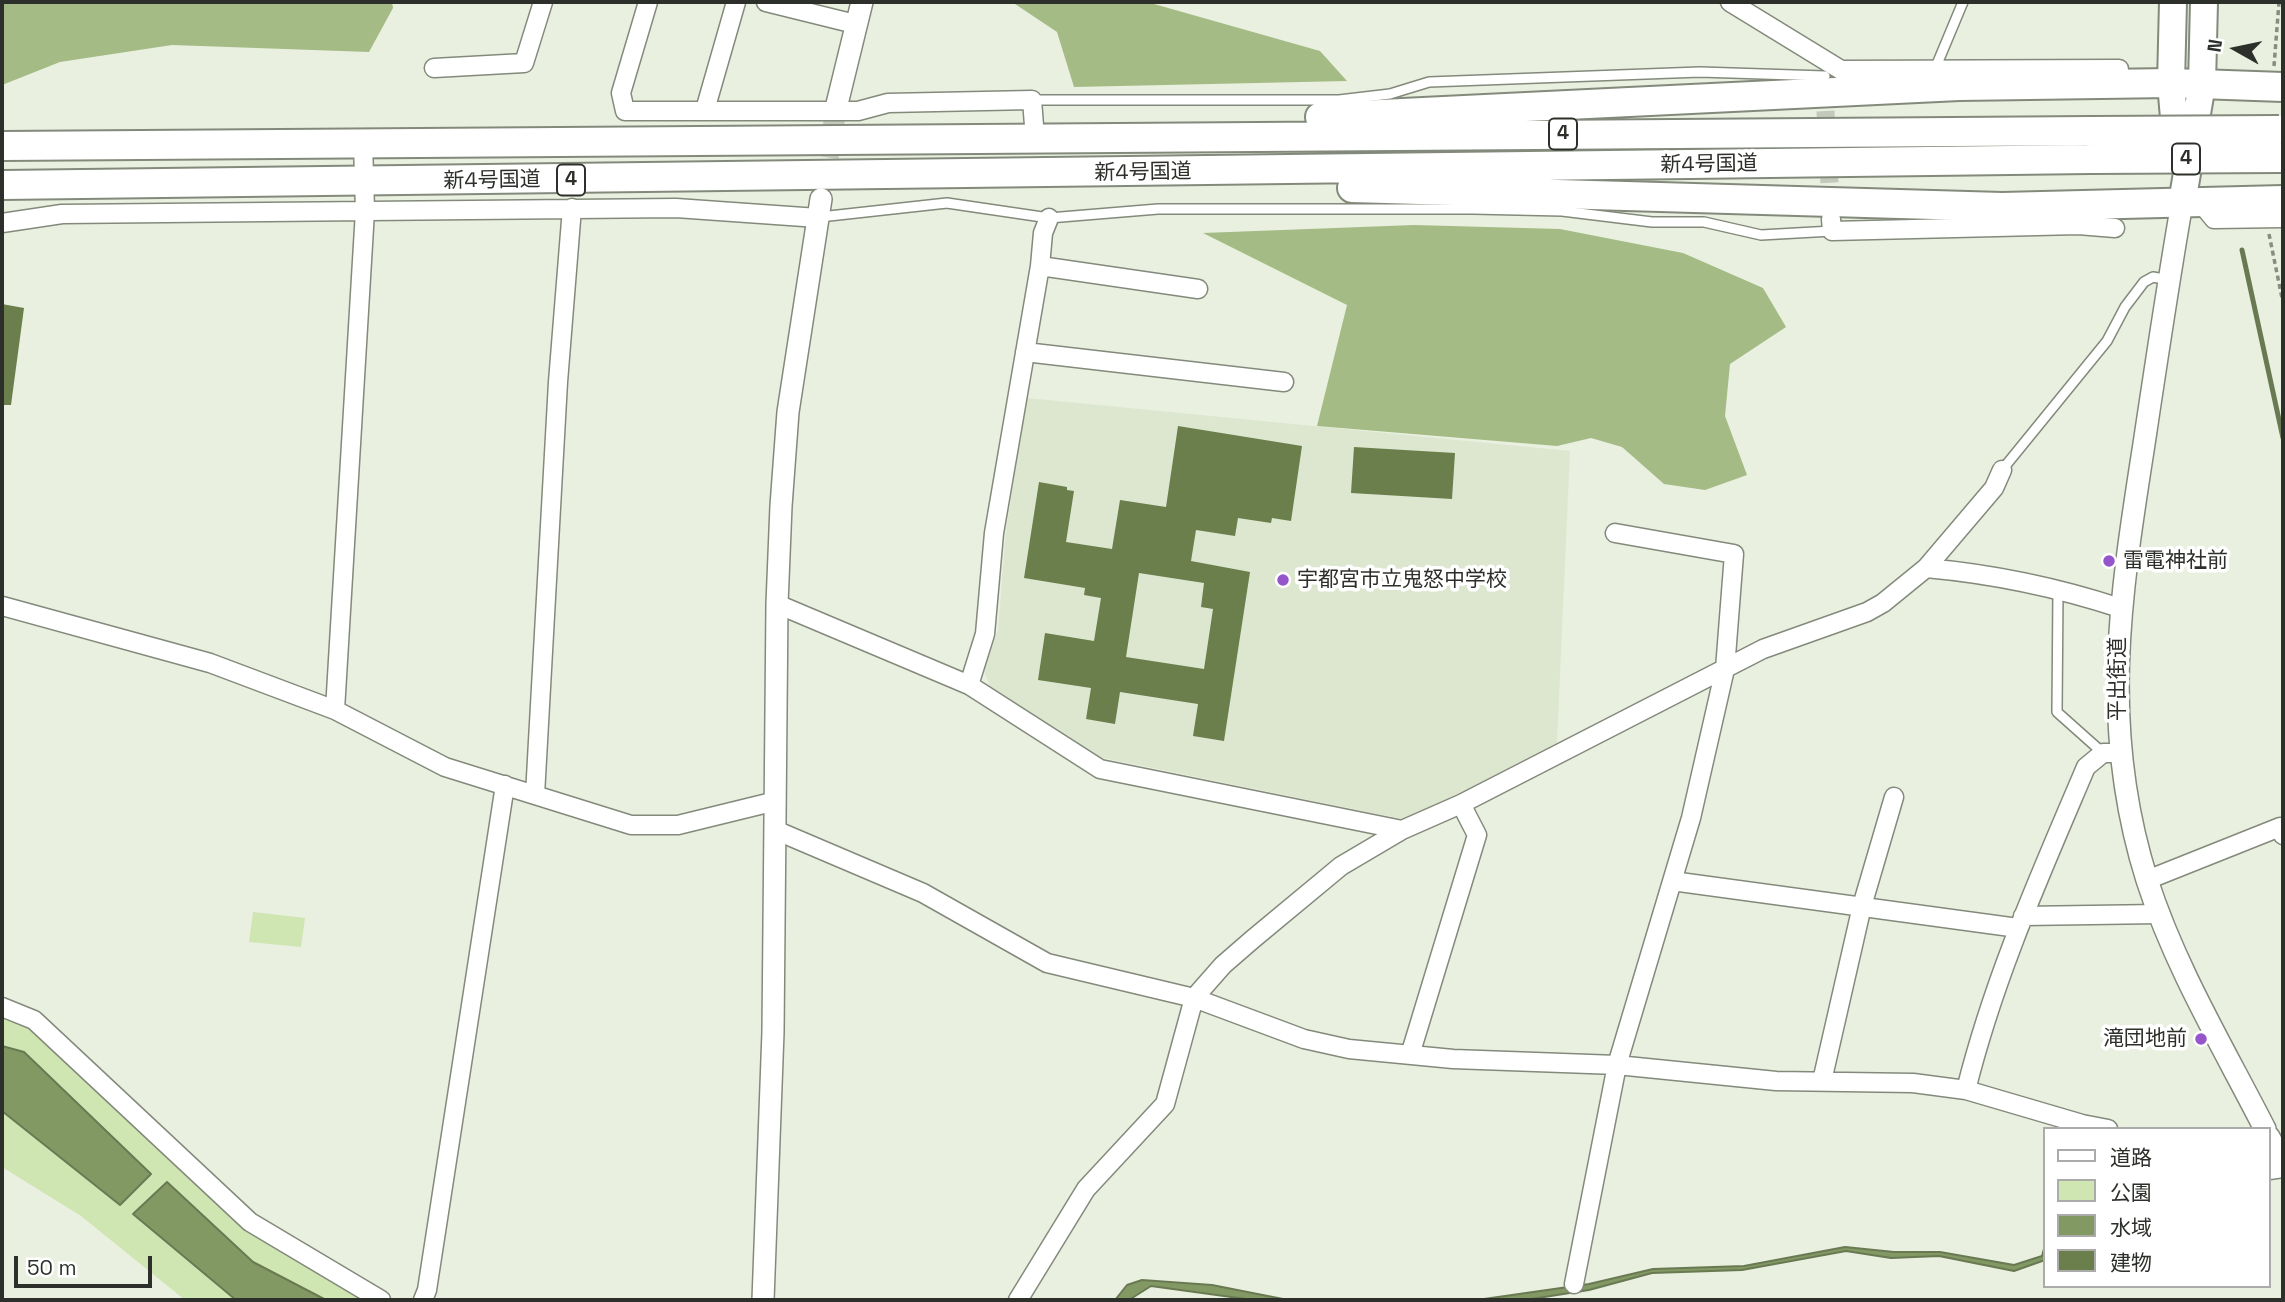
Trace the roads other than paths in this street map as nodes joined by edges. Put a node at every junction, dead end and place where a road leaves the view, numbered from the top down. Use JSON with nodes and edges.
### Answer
{"nodes":[{"id":1,"x":543,"y":2,"type":"edge"},
{"id":2,"x":648,"y":2,"type":"edge"},
{"id":3,"x":736,"y":2,"type":"edge"},
{"id":4,"x":766,"y":2,"type":"edge"},
{"id":5,"x":862,"y":2,"type":"edge"},
{"id":6,"x":1730,"y":2,"type":"edge"},
{"id":7,"x":1963,"y":2,"type":"edge"},
{"id":8,"x":2173,"y":2,"type":"edge"},
{"id":9,"x":2204,"y":2,"type":"edge"},
{"id":10,"x":855,"y":24,"type":"junction"},
{"id":11,"x":434,"y":68,"type":"dead end"},
{"id":12,"x":1935,"y":69,"type":"junction"},
{"id":13,"x":2119,"y":69,"type":"dead end"},
{"id":14,"x":1826,"y":75,"type":"junction"},
{"id":15,"x":2278,"y":79,"type":"edge"},
{"id":16,"x":2171,"y":83,"type":"junction"},
{"id":17,"x":2202,"y":84,"type":"junction"},
{"id":18,"x":1032,"y":100,"type":"junction"},
{"id":19,"x":837,"y":104,"type":"tunnel mouth"},
{"id":20,"x":705,"y":110,"type":"junction"},
{"id":21,"x":2281,"y":130,"type":"edge"},
{"id":22,"x":1035,"y":138,"type":"junction"},
{"id":23,"x":363,"y":142,"type":"junction"},
{"id":24,"x":2,"y":146,"type":"edge"},
{"id":25,"x":2282,"y":158,"type":"edge"},
{"id":26,"x":1140,"y":173,"type":"junction"},
{"id":27,"x":364,"y":182,"type":"junction"},
{"id":28,"x":2,"y":185,"type":"edge"},
{"id":29,"x":2191,"y":203,"type":"junction"},
{"id":30,"x":572,"y":208,"type":"junction"},
{"id":31,"x":820,"y":209,"type":"junction"},
{"id":32,"x":365,"y":211,"type":"junction"},
{"id":33,"x":2277,"y":212,"type":"edge"},
{"id":34,"x":1049,"y":218,"type":"junction"},
{"id":35,"x":2,"y":223,"type":"edge"},
{"id":36,"x":1832,"y":225,"type":"joint"},
{"id":37,"x":2115,"y":228,"type":"dead end"},
{"id":38,"x":1040,"y":266,"type":"junction"},
{"id":39,"x":2169,"y":280,"type":"junction"},
{"id":40,"x":1198,"y":289,"type":"dead end"},
{"id":41,"x":1025,"y":352,"type":"junction"},
{"id":42,"x":1284,"y":382,"type":"dead end"},
{"id":43,"x":2003,"y":470,"type":"joint"},
{"id":44,"x":1615,"y":533,"type":"dead end"},
{"id":45,"x":1926,"y":568,"type":"junction"},
{"id":46,"x":2058,"y":588,"type":"junction"},
{"id":47,"x":777,"y":604,"type":"junction"},
{"id":48,"x":2,"y":606,"type":"edge"},
{"id":49,"x":2120,"y":608,"type":"junction"},
{"id":50,"x":1725,"y":669,"type":"junction"},
{"id":51,"x":969,"y":685,"type":"junction"},
{"id":52,"x":335,"y":710,"type":"junction"},
{"id":53,"x":2112,"y":753,"type":"junction"},
{"id":54,"x":505,"y":785,"type":"junction"},
{"id":55,"x":535,"y":795,"type":"junction"},
{"id":56,"x":1894,"y":797,"type":"dead end"},
{"id":57,"x":776,"y":801,"type":"junction"},
{"id":58,"x":1461,"y":804,"type":"junction"},
{"id":59,"x":775,"y":830,"type":"junction"},
{"id":60,"x":1402,"y":830,"type":"junction"},
{"id":61,"x":2283,"y":835,"type":"edge"},
{"id":62,"x":2147,"y":880,"type":"junction"},
{"id":63,"x":1672,"y":881,"type":"junction"},
{"id":64,"x":1863,"y":906,"type":"junction"},
{"id":65,"x":2159,"y":914,"type":"junction"},
{"id":66,"x":2021,"y":922,"type":"junction"},
{"id":67,"x":1195,"y":998,"type":"junction"},
{"id":68,"x":2,"y":1007,"type":"edge"},
{"id":69,"x":1410,"y":1055,"type":"junction"},
{"id":70,"x":1617,"y":1065,"type":"junction"},
{"id":71,"x":1822,"y":1081,"type":"junction"},
{"id":72,"x":1966,"y":1090,"type":"junction"},
{"id":73,"x":2097,"y":1127,"type":"edge"},
{"id":74,"x":2264,"y":1127,"type":"edge"},
{"id":75,"x":2271,"y":1141,"type":"edge"},
{"id":76,"x":2283,"y":1166,"type":"edge"},
{"id":77,"x":1574,"y":1284,"type":"dead end"},
{"id":78,"x":381,"y":1300,"type":"edge"},
{"id":79,"x":423,"y":1300,"type":"edge"},
{"id":80,"x":763,"y":1300,"type":"edge"},
{"id":81,"x":1018,"y":1300,"type":"edge"}],
"edges":[{"from":1,"to":11,"type":"street"},
{"from":2,"to":20,"type":"street"},
{"from":3,"to":20,"type":"street"},
{"from":4,"to":10,"type":"street"},
{"from":5,"to":10,"type":"street"},
{"from":6,"to":14,"type":"street"},
{"from":7,"to":12,"type":"lane"},
{"from":8,"to":16,"type":"main road"},
{"from":9,"to":17,"type":"main road"},
{"from":10,"to":19,"type":"street"},
{"from":12,"to":13,"type":"street"},
{"from":12,"to":14,"type":"street"},
{"from":14,"to":18,"type":"lane"},
{"from":15,"to":17,"type":"highway"},
{"from":16,"to":17,"type":"highway"},
{"from":16,"to":22,"type":"highway"},
{"from":16,"to":29,"type":"main road"},
{"from":17,"to":29,"type":"main road"},
{"from":18,"to":20,"type":"street"},
{"from":18,"to":22,"type":"street"},
{"from":21,"to":22,"type":"highway","name":"新4号国道","number":"4","bridge":true},
{"from":22,"to":23,"type":"highway","name":"新4号国道","number":"4"},
{"from":23,"to":24,"type":"highway","name":"新4号国道","number":"4"},
{"from":23,"to":27,"type":"street"},
{"from":25,"to":26,"type":"highway","name":"新4号国道","number":"4","bridge":true},
{"from":26,"to":27,"type":"highway","name":"新4号国道","number":"4"},
{"from":26,"to":29,"type":"highway"},
{"from":27,"to":28,"type":"highway","name":"新4号国道","number":"4"},
{"from":27,"to":32,"type":"street"},
{"from":29,"to":33,"type":"highway"},
{"from":29,"to":39,"type":"street","name":"平出街道"},
{"from":30,"to":31,"type":"street"},
{"from":30,"to":32,"type":"street"},
{"from":30,"to":55,"type":"street"},
{"from":31,"to":34,"type":"lane"},
{"from":31,"to":47,"type":"street"},
{"from":32,"to":35,"type":"street"},
{"from":32,"to":52,"type":"street"},
{"from":34,"to":36,"type":"lane"},
{"from":34,"to":38,"type":"street"},
{"from":36,"to":37,"type":"street"},
{"from":38,"to":40,"type":"street"},
{"from":38,"to":41,"type":"street"},
{"from":39,"to":43,"type":"lane"},
{"from":39,"to":49,"type":"street","name":"平出街道"},
{"from":41,"to":42,"type":"street"},
{"from":41,"to":51,"type":"street"},
{"from":43,"to":45,"type":"street"},
{"from":44,"to":50,"type":"street"},
{"from":45,"to":46,"type":"street"},
{"from":45,"to":50,"type":"street"},
{"from":46,"to":49,"type":"street"},
{"from":46,"to":53,"type":"lane"},
{"from":47,"to":51,"type":"street"},
{"from":47,"to":57,"type":"street"},
{"from":48,"to":52,"type":"street"},
{"from":49,"to":53,"type":"street","name":"平出街道"},
{"from":50,"to":58,"type":"street"},
{"from":50,"to":63,"type":"street"},
{"from":51,"to":60,"type":"street"},
{"from":52,"to":54,"type":"street"},
{"from":53,"to":62,"type":"street","name":"平出街道"},
{"from":53,"to":66,"type":"street"},
{"from":54,"to":55,"type":"street"},
{"from":54,"to":79,"type":"street"},
{"from":55,"to":57,"type":"street"},
{"from":56,"to":64,"type":"street"},
{"from":57,"to":59,"type":"street"},
{"from":58,"to":60,"type":"street"},
{"from":58,"to":69,"type":"street"},
{"from":59,"to":67,"type":"street"},
{"from":59,"to":80,"type":"street"},
{"from":60,"to":67,"type":"street"},
{"from":61,"to":62,"type":"street"},
{"from":62,"to":65,"type":"street","name":"平出街道"},
{"from":63,"to":64,"type":"street"},
{"from":63,"to":70,"type":"street"},
{"from":64,"to":66,"type":"street"},
{"from":64,"to":71,"type":"street"},
{"from":65,"to":66,"type":"street"},
{"from":65,"to":74,"type":"street","name":"平出街道"},
{"from":66,"to":72,"type":"street"},
{"from":67,"to":69,"type":"street"},
{"from":67,"to":81,"type":"street"},
{"from":68,"to":78,"type":"street"},
{"from":69,"to":70,"type":"street"},
{"from":70,"to":71,"type":"street"},
{"from":70,"to":77,"type":"street"},
{"from":71,"to":72,"type":"street"},
{"from":72,"to":73,"type":"street"},
{"from":75,"to":76,"type":"street"}]}
